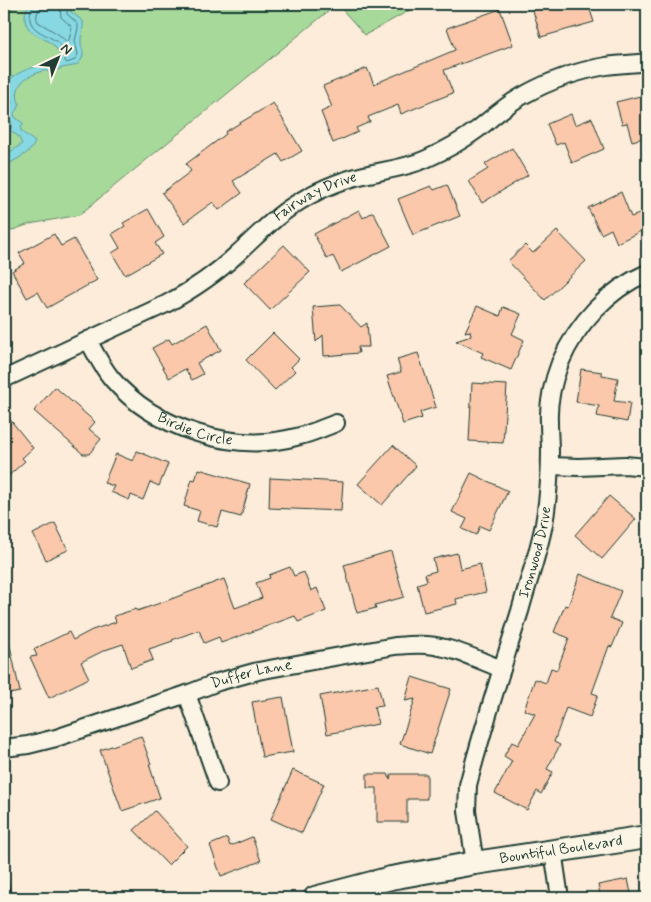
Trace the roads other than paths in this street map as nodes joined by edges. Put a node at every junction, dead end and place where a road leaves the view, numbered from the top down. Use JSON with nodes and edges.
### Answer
{"nodes":[{"id":1,"x":647,"y":62,"type":"edge"},
{"id":2,"x":647,"y":273,"type":"edge"},
{"id":3,"x":88,"y":340,"type":"junction"},
{"id":4,"x":4,"y":379,"type":"edge"},
{"id":5,"x":336,"y":423,"type":"dead end"},
{"id":6,"x":550,"y":466,"type":"junction"},
{"id":7,"x":647,"y":467,"type":"edge"},
{"id":8,"x":502,"y":669,"type":"junction"},
{"id":9,"x":187,"y":694,"type":"junction"},
{"id":10,"x":4,"y":748,"type":"edge"},
{"id":11,"x":218,"y":783,"type":"dead end"},
{"id":12,"x":647,"y":837,"type":"edge"},
{"id":13,"x":552,"y":851,"type":"junction"},
{"id":14,"x":475,"y":863,"type":"junction"},
{"id":15,"x":4,"y":884,"type":"edge"},
{"id":16,"x":6,"y":898,"type":"edge"},
{"id":17,"x":315,"y":898,"type":"edge"},
{"id":18,"x":560,"y":898,"type":"edge"}],
"edges":[{"from":1,"to":3,"type":"street","name":"Fairway Drive"},
{"from":2,"to":6,"type":"street","name":"Ironwood Drive"},
{"from":3,"to":4,"type":"street","name":"Fairway Drive"},
{"from":3,"to":5,"type":"street","name":"Birdie Circle"},
{"from":6,"to":7,"type":"street"},
{"from":6,"to":8,"type":"street","name":"Ironwood Drive"},
{"from":8,"to":9,"type":"street","name":"Duffer Lane"},
{"from":8,"to":14,"type":"street","name":"Ironwood Drive"},
{"from":9,"to":10,"type":"street","name":"Duffer Lane"},
{"from":9,"to":11,"type":"street"},
{"from":12,"to":13,"type":"main road","name":"Bountiful Boulevard"},
{"from":13,"to":14,"type":"main road","name":"Bountiful Boulevard"},
{"from":13,"to":18,"type":"street"},
{"from":14,"to":17,"type":"main road","name":"Bountiful Boulevard"},
{"from":15,"to":16,"type":"lane"}]}
